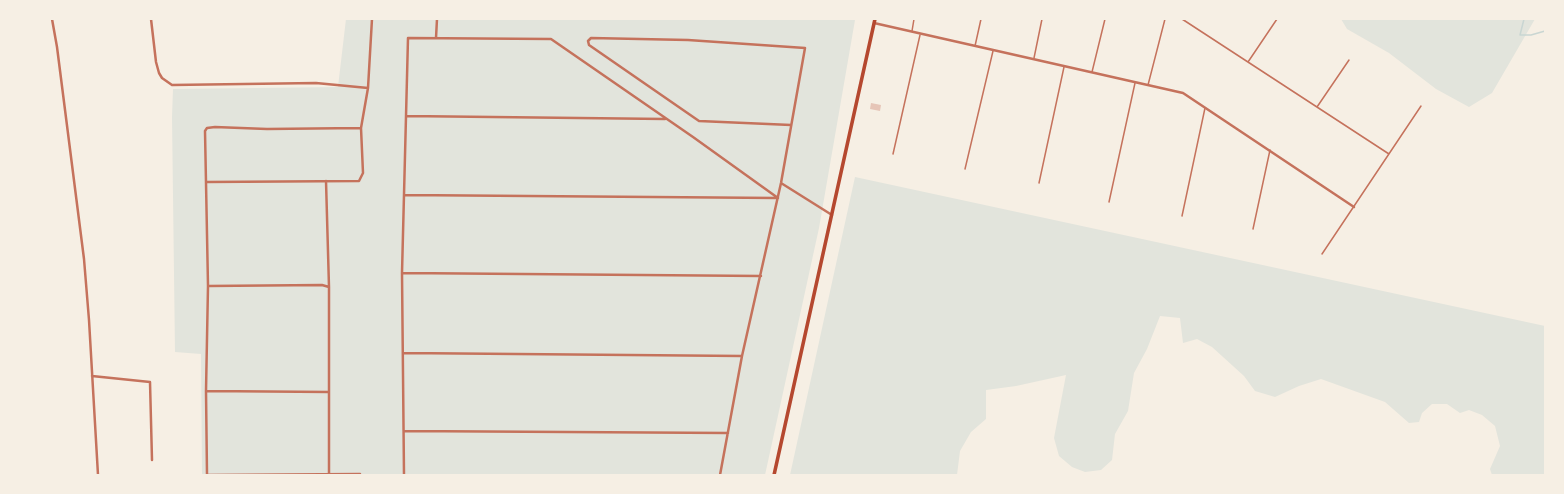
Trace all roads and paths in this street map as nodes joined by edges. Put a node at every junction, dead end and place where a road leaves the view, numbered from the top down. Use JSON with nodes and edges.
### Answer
{"nodes":[{"id":1,"x":52,"y":19,"type":"edge"},
{"id":2,"x":151,"y":19,"type":"edge"},
{"id":3,"x":372,"y":19,"type":"edge"},
{"id":4,"x":437,"y":19,"type":"edge"},
{"id":5,"x":914,"y":19,"type":"edge"},
{"id":6,"x":981,"y":19,"type":"edge"},
{"id":7,"x":1042,"y":19,"type":"edge"},
{"id":8,"x":1105,"y":19,"type":"edge"},
{"id":9,"x":1165,"y":19,"type":"edge"},
{"id":10,"x":1182,"y":19,"type":"edge"},
{"id":11,"x":1277,"y":19,"type":"edge"},
{"id":12,"x":874,"y":21,"type":"edge"},
{"id":13,"x":911,"y":33,"type":"junction"},
{"id":14,"x":920,"y":35,"type":"junction"},
{"id":15,"x":436,"y":38,"type":"junction"},
{"id":16,"x":974,"y":47,"type":"junction"},
{"id":17,"x":993,"y":51,"type":"junction"},
{"id":18,"x":1033,"y":60,"type":"junction"},
{"id":19,"x":1349,"y":60,"type":"dead end"},
{"id":20,"x":1248,"y":62,"type":"junction"},
{"id":21,"x":1064,"y":67,"type":"junction"},
{"id":22,"x":1092,"y":73,"type":"junction"},
{"id":23,"x":1135,"y":83,"type":"junction"},
{"id":24,"x":1148,"y":86,"type":"junction"},
{"id":25,"x":368,"y":88,"type":"junction"},
{"id":26,"x":1421,"y":106,"type":"dead end"},
{"id":27,"x":1317,"y":107,"type":"junction"},
{"id":28,"x":1205,"y":108,"type":"junction"},
{"id":29,"x":406,"y":116,"type":"junction"},
{"id":30,"x":666,"y":119,"type":"junction"},
{"id":31,"x":791,"y":125,"type":"junction"},
{"id":32,"x":361,"y":128,"type":"junction"},
{"id":33,"x":1270,"y":150,"type":"junction"},
{"id":34,"x":893,"y":154,"type":"dead end"},
{"id":35,"x":1389,"y":154,"type":"junction"},
{"id":36,"x":965,"y":169,"type":"dead end"},
{"id":37,"x":326,"y":181,"type":"junction"},
{"id":38,"x":206,"y":182,"type":"junction"},
{"id":39,"x":781,"y":183,"type":"junction"},
{"id":40,"x":1039,"y":183,"type":"dead end"},
{"id":41,"x":404,"y":195,"type":"junction"},
{"id":42,"x":778,"y":198,"type":"junction"},
{"id":43,"x":1108,"y":202,"type":"dead end"},
{"id":44,"x":1354,"y":207,"type":"junction"},
{"id":45,"x":832,"y":215,"type":"junction"},
{"id":46,"x":1182,"y":216,"type":"dead end"},
{"id":47,"x":1253,"y":229,"type":"dead end"},
{"id":48,"x":1322,"y":254,"type":"dead end"},
{"id":49,"x":402,"y":273,"type":"junction"},
{"id":50,"x":761,"y":276,"type":"junction"},
{"id":51,"x":208,"y":286,"type":"junction"},
{"id":52,"x":329,"y":287,"type":"junction"},
{"id":53,"x":403,"y":353,"type":"junction"},
{"id":54,"x":742,"y":356,"type":"junction"},
{"id":55,"x":92,"y":376,"type":"junction"},
{"id":56,"x":206,"y":391,"type":"junction"},
{"id":57,"x":329,"y":392,"type":"junction"},
{"id":58,"x":404,"y":431,"type":"junction"},
{"id":59,"x":728,"y":433,"type":"junction"},
{"id":60,"x":152,"y":460,"type":"dead end"},
{"id":61,"x":329,"y":474,"type":"edge"},
{"id":62,"x":360,"y":474,"type":"dead end"},
{"id":63,"x":98,"y":475,"type":"edge"},
{"id":64,"x":207,"y":475,"type":"edge"},
{"id":65,"x":404,"y":475,"type":"edge"},
{"id":66,"x":720,"y":475,"type":"edge"},
{"id":67,"x":774,"y":475,"type":"edge"}],
"edges":[{"from":1,"to":55,"type":"street"},
{"from":2,"to":25,"type":"street"},
{"from":3,"to":25,"type":"street"},
{"from":4,"to":15,"type":"street"},
{"from":5,"to":13,"type":"lane"},
{"from":6,"to":16,"type":"lane"},
{"from":7,"to":18,"type":"lane"},
{"from":8,"to":22,"type":"lane"},
{"from":9,"to":24,"type":"lane"},
{"from":10,"to":20,"type":"lane"},
{"from":11,"to":20,"type":"lane"},
{"from":12,"to":13,"type":"street"},
{"from":12,"to":45,"type":"main road"},
{"from":13,"to":14,"type":"street"},
{"from":14,"to":16,"type":"street"},
{"from":14,"to":34,"type":"lane"},
{"from":15,"to":29,"type":"street"},
{"from":15,"to":30,"type":"street"},
{"from":16,"to":17,"type":"street"},
{"from":17,"to":18,"type":"street"},
{"from":17,"to":36,"type":"lane"},
{"from":18,"to":21,"type":"street"},
{"from":19,"to":27,"type":"lane"},
{"from":20,"to":27,"type":"lane"},
{"from":21,"to":22,"type":"street"},
{"from":21,"to":40,"type":"lane"},
{"from":22,"to":23,"type":"street"},
{"from":23,"to":24,"type":"street"},
{"from":23,"to":43,"type":"lane"},
{"from":24,"to":28,"type":"street"},
{"from":25,"to":32,"type":"street"},
{"from":26,"to":35,"type":"lane"},
{"from":27,"to":35,"type":"lane"},
{"from":28,"to":33,"type":"street"},
{"from":28,"to":46,"type":"lane"},
{"from":29,"to":30,"type":"street"},
{"from":29,"to":41,"type":"street"},
{"from":30,"to":42,"type":"street"},
{"from":31,"to":31,"type":"street"},
{"from":31,"to":39,"type":"street"},
{"from":32,"to":37,"type":"street"},
{"from":32,"to":38,"type":"street"},
{"from":33,"to":44,"type":"street"},
{"from":33,"to":47,"type":"lane"},
{"from":35,"to":44,"type":"lane"},
{"from":37,"to":38,"type":"street"},
{"from":37,"to":52,"type":"street"},
{"from":38,"to":51,"type":"street"},
{"from":39,"to":42,"type":"street"},
{"from":39,"to":45,"type":"street"},
{"from":41,"to":42,"type":"street"},
{"from":41,"to":49,"type":"street"},
{"from":42,"to":50,"type":"street"},
{"from":44,"to":48,"type":"lane"},
{"from":45,"to":67,"type":"main road"},
{"from":49,"to":50,"type":"street"},
{"from":49,"to":53,"type":"street"},
{"from":50,"to":54,"type":"street"},
{"from":51,"to":52,"type":"street"},
{"from":51,"to":56,"type":"street"},
{"from":52,"to":57,"type":"street"},
{"from":53,"to":54,"type":"street"},
{"from":53,"to":58,"type":"street"},
{"from":54,"to":59,"type":"street"},
{"from":55,"to":60,"type":"street"},
{"from":55,"to":63,"type":"street"},
{"from":56,"to":57,"type":"street"},
{"from":56,"to":64,"type":"street"},
{"from":57,"to":61,"type":"street"},
{"from":58,"to":59,"type":"street"},
{"from":58,"to":65,"type":"street"},
{"from":59,"to":66,"type":"street"},
{"from":61,"to":62,"type":"street"},
{"from":61,"to":64,"type":"street"}]}
